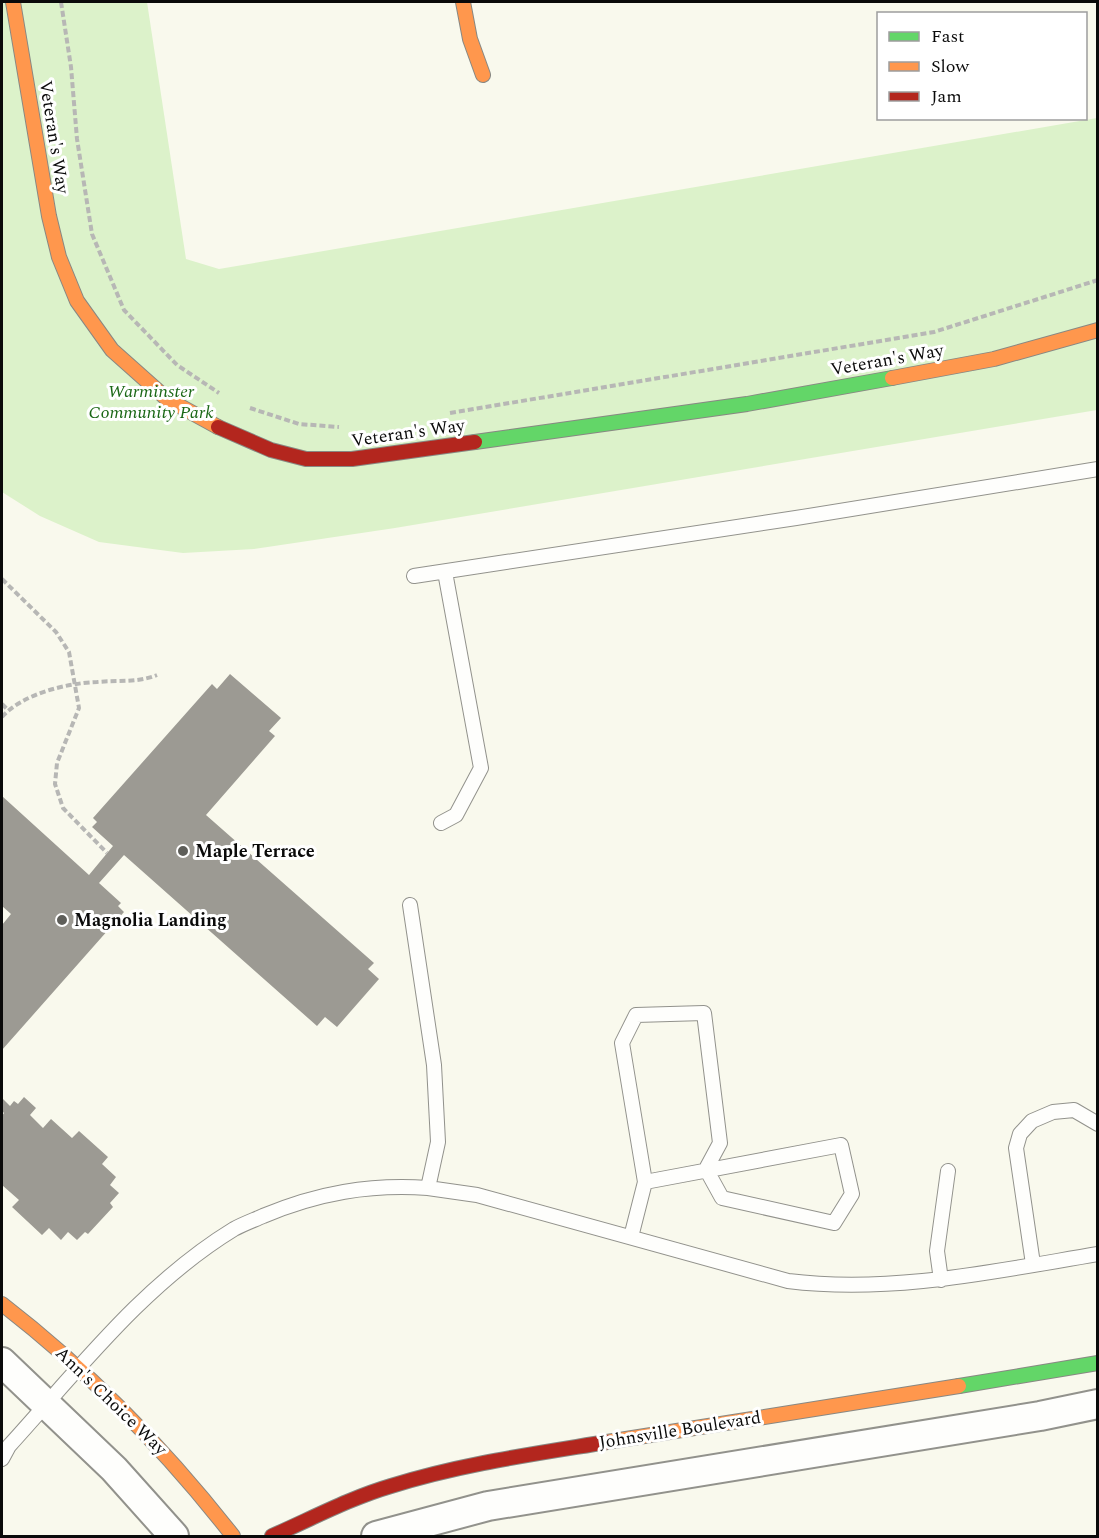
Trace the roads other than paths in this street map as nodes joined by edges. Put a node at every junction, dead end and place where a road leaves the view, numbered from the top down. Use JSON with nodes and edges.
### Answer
{"nodes":[{"id":1,"x":13,"y":2,"type":"edge"},
{"id":2,"x":463,"y":2,"type":"edge"},
{"id":3,"x":483,"y":75,"type":"dead end"},
{"id":4,"x":1098,"y":330,"type":"edge"},
{"id":5,"x":1098,"y":469,"type":"edge"},
{"id":6,"x":445,"y":572,"type":"junction"},
{"id":7,"x":414,"y":576,"type":"dead end"},
{"id":8,"x":441,"y":823,"type":"dead end"},
{"id":9,"x":410,"y":905,"type":"dead end"},
{"id":10,"x":1098,"y":1124,"type":"edge"},
{"id":11,"x":706,"y":1169,"type":"junction"},
{"id":12,"x":948,"y":1171,"type":"dead end"},
{"id":13,"x":645,"y":1182,"type":"junction"},
{"id":14,"x":428,"y":1188,"type":"junction"},
{"id":15,"x":631,"y":1237,"type":"junction"},
{"id":16,"x":1098,"y":1254,"type":"edge"},
{"id":17,"x":1033,"y":1264,"type":"junction"},
{"id":18,"x":940,"y":1280,"type":"junction"},
{"id":19,"x":2,"y":1304,"type":"edge"},
{"id":20,"x":2,"y":1362,"type":"edge"},
{"id":21,"x":1098,"y":1363,"type":"edge"},
{"id":22,"x":79,"y":1368,"type":"junction"},
{"id":23,"x":1098,"y":1404,"type":"edge"},
{"id":24,"x":46,"y":1405,"type":"junction"},
{"id":25,"x":2,"y":1459,"type":"edge"},
{"id":26,"x":174,"y":1536,"type":"edge"},
{"id":27,"x":233,"y":1536,"type":"edge"},
{"id":28,"x":272,"y":1536,"type":"edge"},
{"id":29,"x":376,"y":1536,"type":"edge"}],
"edges":[{"from":1,"to":4,"type":"street","name":"Veteran's Way"},
{"from":2,"to":3,"type":"street"},
{"from":5,"to":6,"type":"lane"},
{"from":6,"to":7,"type":"lane"},
{"from":6,"to":8,"type":"lane"},
{"from":9,"to":14,"type":"lane"},
{"from":10,"to":17,"type":"lane"},
{"from":11,"to":11,"type":"lane"},
{"from":11,"to":13,"type":"lane"},
{"from":11,"to":13,"type":"lane"},
{"from":12,"to":18,"type":"lane"},
{"from":13,"to":15,"type":"lane"},
{"from":14,"to":15,"type":"lane"},
{"from":14,"to":22,"type":"lane"},
{"from":15,"to":18,"type":"lane"},
{"from":16,"to":17,"type":"lane"},
{"from":17,"to":18,"type":"lane"},
{"from":19,"to":22,"type":"street","name":"Ann's Choice Way"},
{"from":20,"to":24,"type":"street"},
{"from":21,"to":28,"type":"street","name":"Johnsville Boulevard"},
{"from":22,"to":24,"type":"lane"},
{"from":22,"to":27,"type":"street","name":"Ann's Choice Way"},
{"from":23,"to":29,"type":"street"},
{"from":24,"to":25,"type":"lane"},
{"from":24,"to":26,"type":"street"}]}
